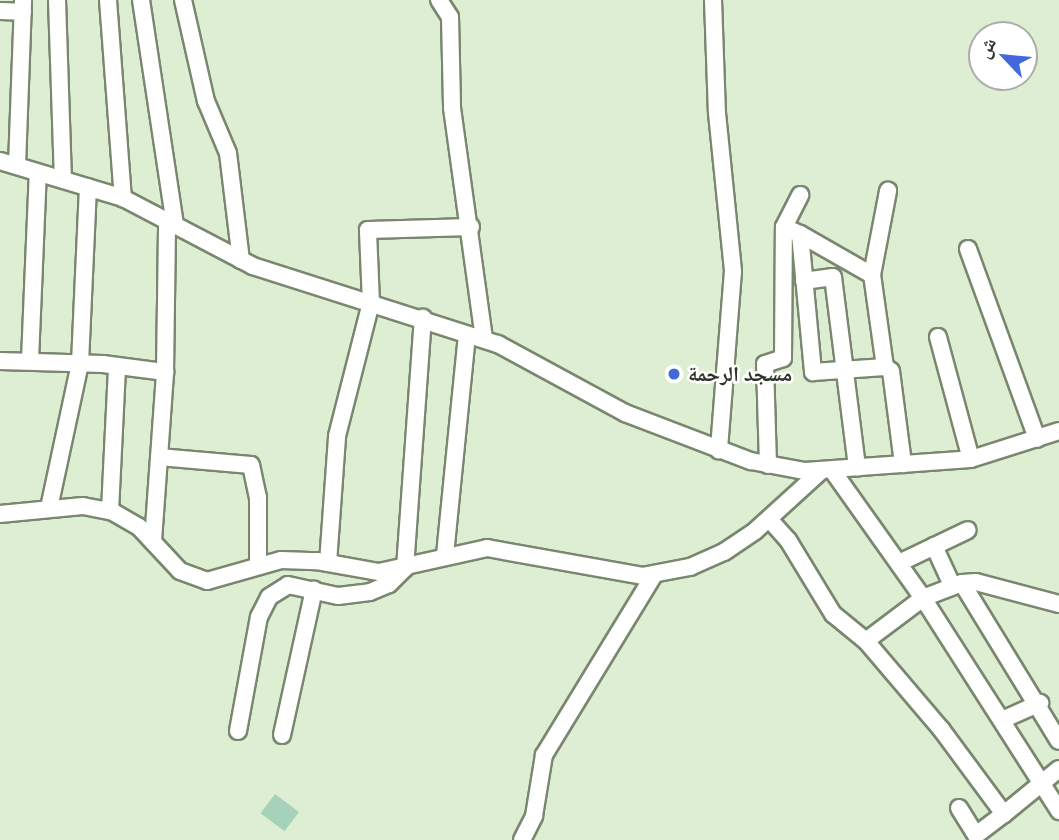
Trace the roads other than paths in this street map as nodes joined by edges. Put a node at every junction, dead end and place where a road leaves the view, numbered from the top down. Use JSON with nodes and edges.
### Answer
{"nodes":[{"id":1,"x":57,"y":0,"type":"edge"},
{"id":2,"x":108,"y":0,"type":"edge"},
{"id":3,"x":141,"y":0,"type":"edge"},
{"id":4,"x":183,"y":0,"type":"edge"},
{"id":5,"x":439,"y":0,"type":"edge"},
{"id":6,"x":713,"y":0,"type":"edge"},
{"id":7,"x":23,"y":6,"type":"edge"},
{"id":8,"x":0,"y":10,"type":"edge"},
{"id":9,"x":0,"y":161,"type":"edge"},
{"id":10,"x":17,"y":166,"type":"junction"},
{"id":11,"x":38,"y":173,"type":"junction"},
{"id":12,"x":63,"y":180,"type":"junction"},
{"id":13,"x":88,"y":187,"type":"junction"},
{"id":14,"x":888,"y":191,"type":"dead end"},
{"id":15,"x":800,"y":195,"type":"dead end"},
{"id":16,"x":123,"y":198,"type":"junction"},
{"id":17,"x":171,"y":223,"type":"junction"},
{"id":18,"x":471,"y":227,"type":"junction"},
{"id":19,"x":784,"y":227,"type":"junction"},
{"id":20,"x":800,"y":234,"type":"junction"},
{"id":21,"x":968,"y":249,"type":"dead end"},
{"id":22,"x":241,"y":260,"type":"junction"},
{"id":23,"x":851,"y":265,"type":"junction"},
{"id":24,"x":872,"y":275,"type":"junction"},
{"id":25,"x":833,"y":277,"type":"junction"},
{"id":26,"x":804,"y":281,"type":"junction"},
{"id":27,"x":371,"y":303,"type":"junction"},
{"id":28,"x":423,"y":318,"type":"junction"},
{"id":29,"x":467,"y":335,"type":"junction"},
{"id":30,"x":937,"y":337,"type":"dead end"},
{"id":31,"x":484,"y":339,"type":"junction"},
{"id":32,"x":0,"y":360,"type":"edge"},
{"id":33,"x":30,"y":360,"type":"junction"},
{"id":34,"x":80,"y":363,"type":"junction"},
{"id":35,"x":117,"y":366,"type":"junction"},
{"id":36,"x":884,"y":367,"type":"junction"},
{"id":37,"x":165,"y":372,"type":"junction"},
{"id":38,"x":844,"y":372,"type":"junction"},
{"id":39,"x":1059,"y":431,"type":"edge"},
{"id":40,"x":1037,"y":439,"type":"junction"},
{"id":41,"x":719,"y":450,"type":"junction"},
{"id":42,"x":159,"y":457,"type":"junction"},
{"id":43,"x":971,"y":459,"type":"junction"},
{"id":44,"x":902,"y":464,"type":"junction"},
{"id":45,"x":768,"y":465,"type":"junction"},
{"id":46,"x":857,"y":467,"type":"junction"},
{"id":47,"x":826,"y":471,"type":"junction"},
{"id":48,"x":50,"y":509,"type":"junction"},
{"id":49,"x":110,"y":511,"type":"junction"},
{"id":50,"x":0,"y":514,"type":"edge"},
{"id":51,"x":769,"y":519,"type":"junction"},
{"id":52,"x":968,"y":530,"type":"dead end"},
{"id":53,"x":153,"y":541,"type":"junction"},
{"id":54,"x":934,"y":546,"type":"junction"},
{"id":55,"x":445,"y":555,"type":"junction"},
{"id":56,"x":328,"y":563,"type":"junction"},
{"id":57,"x":899,"y":563,"type":"junction"},
{"id":58,"x":258,"y":566,"type":"junction"},
{"id":59,"x":405,"y":568,"type":"junction"},
{"id":60,"x":654,"y":575,"type":"junction"},
{"id":61,"x":957,"y":584,"type":"junction"},
{"id":62,"x":314,"y":589,"type":"junction"},
{"id":63,"x":923,"y":598,"type":"junction"},
{"id":64,"x":1059,"y":604,"type":"edge"},
{"id":65,"x":866,"y":640,"type":"junction"},
{"id":66,"x":1040,"y":703,"type":"junction"},
{"id":67,"x":1002,"y":720,"type":"junction"},
{"id":68,"x":238,"y":731,"type":"dead end"},
{"id":69,"x":282,"y":735,"type":"dead end"},
{"id":70,"x":1059,"y":741,"type":"edge"},
{"id":71,"x":1059,"y":769,"type":"edge"},
{"id":72,"x":1041,"y":786,"type":"junction"},
{"id":73,"x":959,"y":808,"type":"dead end"},
{"id":74,"x":1059,"y":811,"type":"edge"},
{"id":75,"x":1004,"y":814,"type":"junction"},
{"id":76,"x":977,"y":837,"type":"edge"},
{"id":77,"x":522,"y":840,"type":"edge"}],
"edges":[{"from":1,"to":12,"type":"street"},
{"from":2,"to":16,"type":"street"},
{"from":3,"to":17,"type":"street"},
{"from":4,"to":22,"type":"street"},
{"from":5,"to":18,"type":"street"},
{"from":6,"to":41,"type":"street"},
{"from":7,"to":8,"type":"street"},
{"from":7,"to":10,"type":"street"},
{"from":9,"to":10,"type":"street"},
{"from":10,"to":11,"type":"street"},
{"from":11,"to":12,"type":"street"},
{"from":11,"to":33,"type":"street"},
{"from":12,"to":13,"type":"street"},
{"from":13,"to":16,"type":"street"},
{"from":13,"to":34,"type":"street"},
{"from":14,"to":24,"type":"street"},
{"from":15,"to":19,"type":"street"},
{"from":16,"to":17,"type":"street"},
{"from":17,"to":22,"type":"street"},
{"from":17,"to":37,"type":"street"},
{"from":18,"to":27,"type":"street"},
{"from":18,"to":31,"type":"street"},
{"from":19,"to":20,"type":"street"},
{"from":19,"to":45,"type":"street"},
{"from":20,"to":23,"type":"street"},
{"from":20,"to":26,"type":"street"},
{"from":21,"to":40,"type":"street"},
{"from":22,"to":27,"type":"street"},
{"from":23,"to":24,"type":"street"},
{"from":23,"to":25,"type":"street"},
{"from":24,"to":36,"type":"street"},
{"from":25,"to":26,"type":"street"},
{"from":25,"to":38,"type":"street"},
{"from":26,"to":38,"type":"street"},
{"from":27,"to":28,"type":"street"},
{"from":27,"to":56,"type":"street"},
{"from":28,"to":29,"type":"street"},
{"from":28,"to":59,"type":"street"},
{"from":29,"to":31,"type":"street"},
{"from":29,"to":55,"type":"street"},
{"from":30,"to":43,"type":"street"},
{"from":31,"to":41,"type":"street"},
{"from":32,"to":33,"type":"street"},
{"from":33,"to":34,"type":"street"},
{"from":34,"to":35,"type":"street"},
{"from":34,"to":48,"type":"street"},
{"from":35,"to":37,"type":"street"},
{"from":35,"to":49,"type":"street"},
{"from":36,"to":38,"type":"street"},
{"from":36,"to":44,"type":"street"},
{"from":37,"to":42,"type":"street"},
{"from":38,"to":46,"type":"street"},
{"from":39,"to":40,"type":"street"},
{"from":40,"to":43,"type":"street"},
{"from":41,"to":45,"type":"street"},
{"from":42,"to":53,"type":"street"},
{"from":42,"to":58,"type":"street"},
{"from":43,"to":44,"type":"street"},
{"from":44,"to":46,"type":"street"},
{"from":45,"to":47,"type":"street"},
{"from":46,"to":47,"type":"street"},
{"from":47,"to":51,"type":"street"},
{"from":47,"to":57,"type":"street"},
{"from":48,"to":49,"type":"street"},
{"from":48,"to":50,"type":"street"},
{"from":49,"to":53,"type":"street"},
{"from":51,"to":60,"type":"street"},
{"from":51,"to":65,"type":"street"},
{"from":52,"to":54,"type":"street"},
{"from":53,"to":58,"type":"street"},
{"from":54,"to":57,"type":"street"},
{"from":54,"to":61,"type":"street"},
{"from":55,"to":59,"type":"street"},
{"from":55,"to":60,"type":"street"},
{"from":56,"to":58,"type":"street"},
{"from":56,"to":59,"type":"street"},
{"from":57,"to":63,"type":"street"},
{"from":59,"to":62,"type":"street"},
{"from":60,"to":77,"type":"street"},
{"from":61,"to":63,"type":"street"},
{"from":61,"to":64,"type":"street"},
{"from":61,"to":66,"type":"street"},
{"from":62,"to":68,"type":"street"},
{"from":62,"to":69,"type":"street"},
{"from":63,"to":65,"type":"street"},
{"from":63,"to":67,"type":"street"},
{"from":65,"to":75,"type":"street"},
{"from":66,"to":67,"type":"street"},
{"from":66,"to":70,"type":"street"},
{"from":67,"to":72,"type":"street"},
{"from":71,"to":72,"type":"street"},
{"from":72,"to":74,"type":"street"},
{"from":72,"to":75,"type":"street"},
{"from":73,"to":76,"type":"street"},
{"from":75,"to":76,"type":"street"}]}
